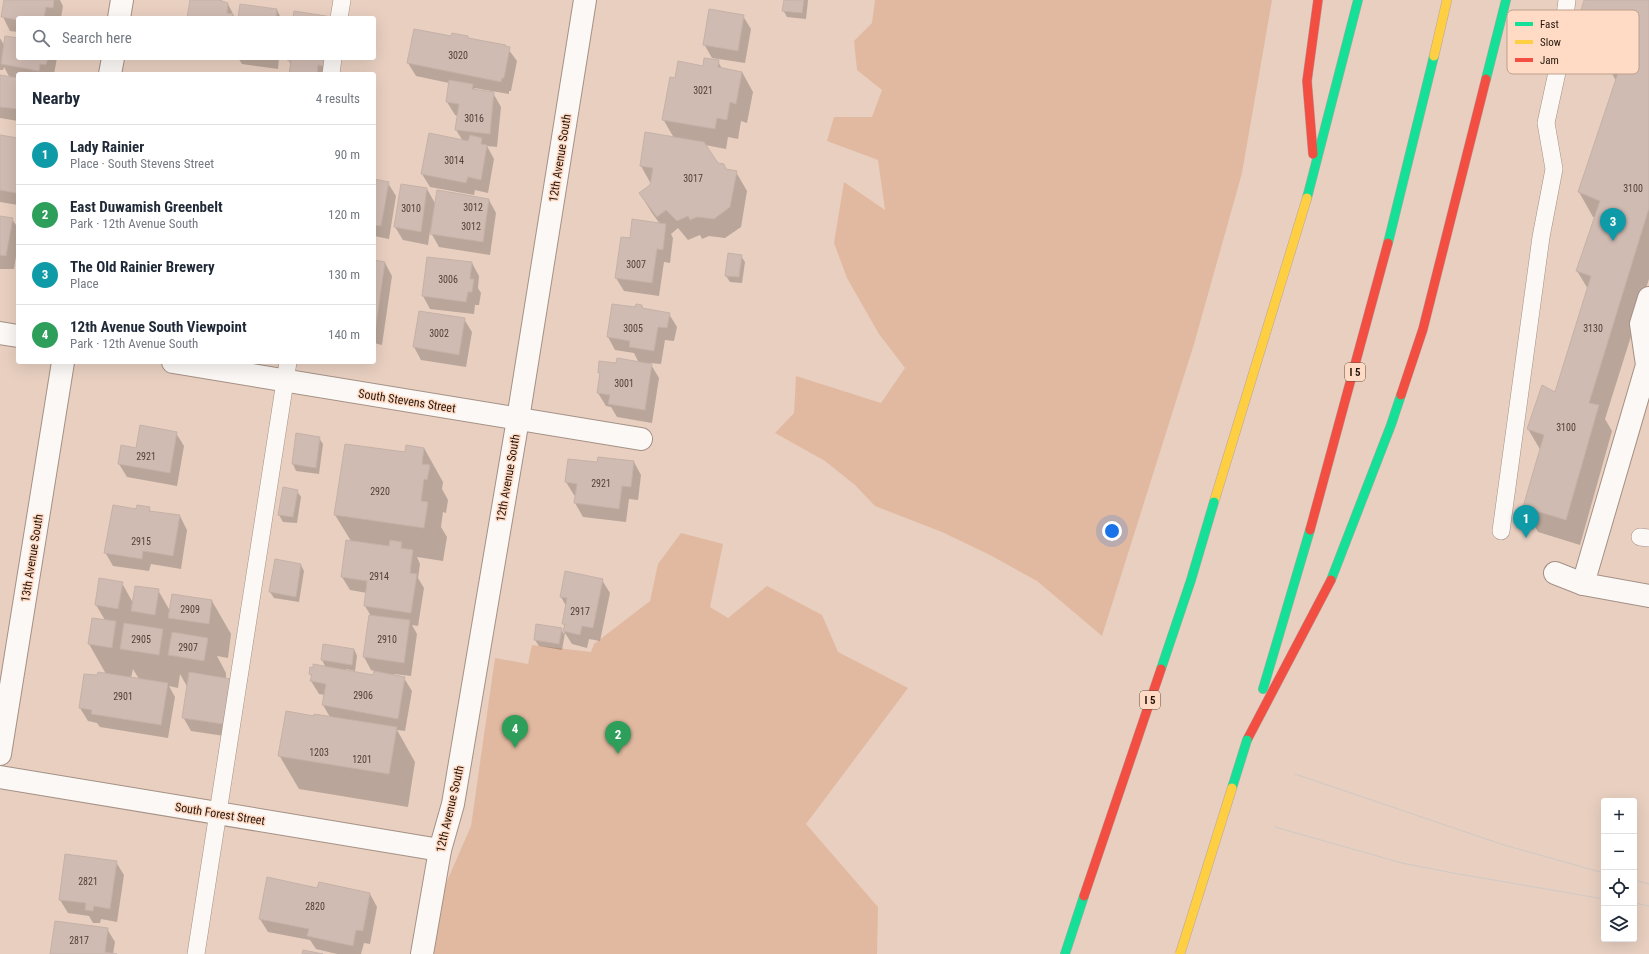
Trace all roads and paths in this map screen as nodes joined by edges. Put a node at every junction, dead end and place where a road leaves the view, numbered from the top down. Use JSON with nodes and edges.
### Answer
{"nodes":[{"id":1,"x":122,"y":0,"type":"edge"},
{"id":2,"x":342,"y":0,"type":"edge"},
{"id":3,"x":585,"y":0,"type":"edge"},
{"id":4,"x":1318,"y":0,"type":"edge"},
{"id":5,"x":1358,"y":0,"type":"edge"},
{"id":6,"x":1447,"y":0,"type":"edge"},
{"id":7,"x":1506,"y":0,"type":"edge"},
{"id":8,"x":1567,"y":0,"type":"edge"},
{"id":9,"x":1566,"y":10,"type":"edge"},
{"id":10,"x":119,"y":16,"type":"edge"},
{"id":11,"x":339,"y":16,"type":"edge"},
{"id":12,"x":113,"y":60,"type":"edge"},
{"id":13,"x":333,"y":60,"type":"edge"},
{"id":14,"x":110,"y":72,"type":"edge"},
{"id":15,"x":331,"y":72,"type":"edge"},
{"id":16,"x":1557,"y":74,"type":"edge"},
{"id":17,"x":1314,"y":170,"type":"junction"},
{"id":18,"x":1649,"y":298,"type":"edge"},
{"id":19,"x":0,"y":333,"type":"edge"},
{"id":20,"x":16,"y":336,"type":"edge"},
{"id":21,"x":64,"y":364,"type":"edge"},
{"id":22,"x":198,"y":364,"type":"edge"},
{"id":23,"x":287,"y":371,"type":"edge"},
{"id":24,"x":518,"y":419,"type":"junction"},
{"id":25,"x":641,"y":439,"type":"dead end"},
{"id":26,"x":1501,"y":531,"type":"dead end"},
{"id":27,"x":1555,"y":573,"type":"dead end"},
{"id":28,"x":1583,"y":584,"type":"junction"},
{"id":29,"x":1649,"y":596,"type":"edge"},
{"id":30,"x":1247,"y":740,"type":"junction"},
{"id":31,"x":0,"y":754,"type":"edge"},
{"id":32,"x":0,"y":777,"type":"edge"},
{"id":33,"x":218,"y":813,"type":"junction"},
{"id":34,"x":440,"y":850,"type":"junction"},
{"id":35,"x":196,"y":954,"type":"edge"},
{"id":36,"x":422,"y":954,"type":"edge"},
{"id":37,"x":1065,"y":954,"type":"edge"},
{"id":38,"x":1180,"y":954,"type":"edge"}],
"edges":[{"from":1,"to":10,"type":"street"},
{"from":2,"to":11,"type":"lane"},
{"from":3,"to":24,"type":"street","name":"12th Avenue South"},
{"from":4,"to":17,"type":"highway"},
{"from":5,"to":17,"type":"highway","number":"I 5"},
{"from":6,"to":30,"type":"highway","number":"I 5"},
{"from":7,"to":30,"type":"highway"},
{"from":8,"to":9,"type":"lane"},
{"from":12,"to":14,"type":"street"},
{"from":13,"to":15,"type":"lane"},
{"from":16,"to":26,"type":"lane"},
{"from":17,"to":37,"type":"highway","number":"I 5","bridge":true},
{"from":18,"to":28,"type":"street"},
{"from":19,"to":20,"type":"street"},
{"from":21,"to":31,"type":"street","name":"13th Avenue South"},
{"from":22,"to":23,"type":"street","name":"South Stevens Street"},
{"from":23,"to":24,"type":"street","name":"South Stevens Street"},
{"from":23,"to":33,"type":"lane"},
{"from":24,"to":25,"type":"street","name":"South Stevens Street"},
{"from":24,"to":34,"type":"street","name":"12th Avenue South"},
{"from":27,"to":28,"type":"street"},
{"from":28,"to":29,"type":"street"},
{"from":30,"to":38,"type":"highway","number":"I 5","bridge":true},
{"from":32,"to":33,"type":"street","name":"South Forest Street"},
{"from":33,"to":34,"type":"street","name":"South Forest Street"},
{"from":33,"to":35,"type":"lane"},
{"from":34,"to":36,"type":"street","name":"12th Avenue South"}]}
